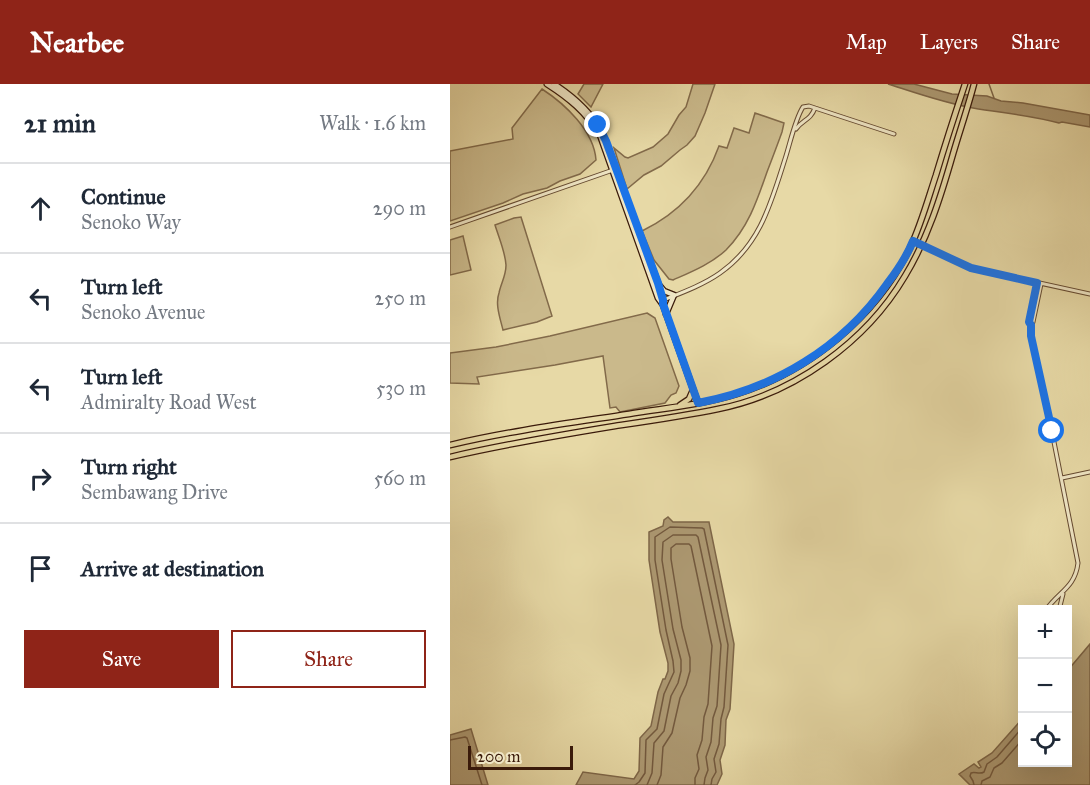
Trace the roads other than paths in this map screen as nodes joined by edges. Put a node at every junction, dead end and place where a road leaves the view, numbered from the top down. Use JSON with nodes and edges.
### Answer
{"nodes":[{"id":1,"x":547,"y":84,"type":"edge"},
{"id":2,"x":554,"y":84,"type":"edge"},
{"id":3,"x":973,"y":84,"type":"edge"},
{"id":4,"x":964,"y":86,"type":"edge"},
{"id":5,"x":815,"y":108,"type":"junction"},
{"id":6,"x":795,"y":130,"type":"junction"},
{"id":7,"x":894,"y":134,"type":"dead end"},
{"id":8,"x":614,"y":170,"type":"junction"},
{"id":9,"x":450,"y":227,"type":"edge"},
{"id":10,"x":913,"y":241,"type":"junction"},
{"id":11,"x":921,"y":245,"type":"junction"},
{"id":12,"x":658,"y":283,"type":"junction"},
{"id":13,"x":1039,"y":284,"type":"junction"},
{"id":14,"x":1090,"y":294,"type":"edge"},
{"id":15,"x":674,"y":295,"type":"junction"},
{"id":16,"x":662,"y":302,"type":"junction"},
{"id":17,"x":666,"y":314,"type":"junction"},
{"id":18,"x":693,"y":390,"type":"junction"},
{"id":19,"x":698,"y":403,"type":"junction"},
{"id":20,"x":678,"y":407,"type":"junction"},
{"id":21,"x":710,"y":411,"type":"junction"},
{"id":22,"x":450,"y":445,"type":"edge"},
{"id":23,"x":450,"y":457,"type":"edge"},
{"id":24,"x":1090,"y":472,"type":"edge"},
{"id":25,"x":1062,"y":478,"type":"junction"},
{"id":26,"x":1063,"y":592,"type":"junction"},
{"id":27,"x":1050,"y":605,"type":"edge"},
{"id":28,"x":1060,"y":605,"type":"edge"}],
"edges":[{"from":1,"to":8,"type":"main road"},
{"from":2,"to":8,"type":"main road"},
{"from":3,"to":11,"type":"main road"},
{"from":4,"to":10,"type":"main road"},
{"from":5,"to":6,"type":"street"},
{"from":5,"to":6,"type":"street"},
{"from":5,"to":7,"type":"street"},
{"from":6,"to":15,"type":"street"},
{"from":8,"to":9,"type":"street"},
{"from":8,"to":12,"type":"main road"},
{"from":8,"to":16,"type":"main road"},
{"from":10,"to":11,"type":"street"},
{"from":10,"to":19,"type":"main road"},
{"from":11,"to":13,"type":"street"},
{"from":11,"to":21,"type":"main road"},
{"from":12,"to":15,"type":"main road"},
{"from":12,"to":16,"type":"main road"},
{"from":13,"to":14,"type":"street"},
{"from":13,"to":25,"type":"street"},
{"from":15,"to":16,"type":"street"},
{"from":15,"to":17,"type":"main road"},
{"from":16,"to":17,"type":"main road"},
{"from":17,"to":18,"type":"main road"},
{"from":18,"to":19,"type":"main road"},
{"from":18,"to":20,"type":"main road"},
{"from":19,"to":20,"type":"main road"},
{"from":19,"to":21,"type":"main road"},
{"from":20,"to":22,"type":"main road"},
{"from":21,"to":23,"type":"main road"},
{"from":24,"to":25,"type":"street"},
{"from":25,"to":26,"type":"street"},
{"from":26,"to":27,"type":"street"},
{"from":26,"to":28,"type":"street"}]}
